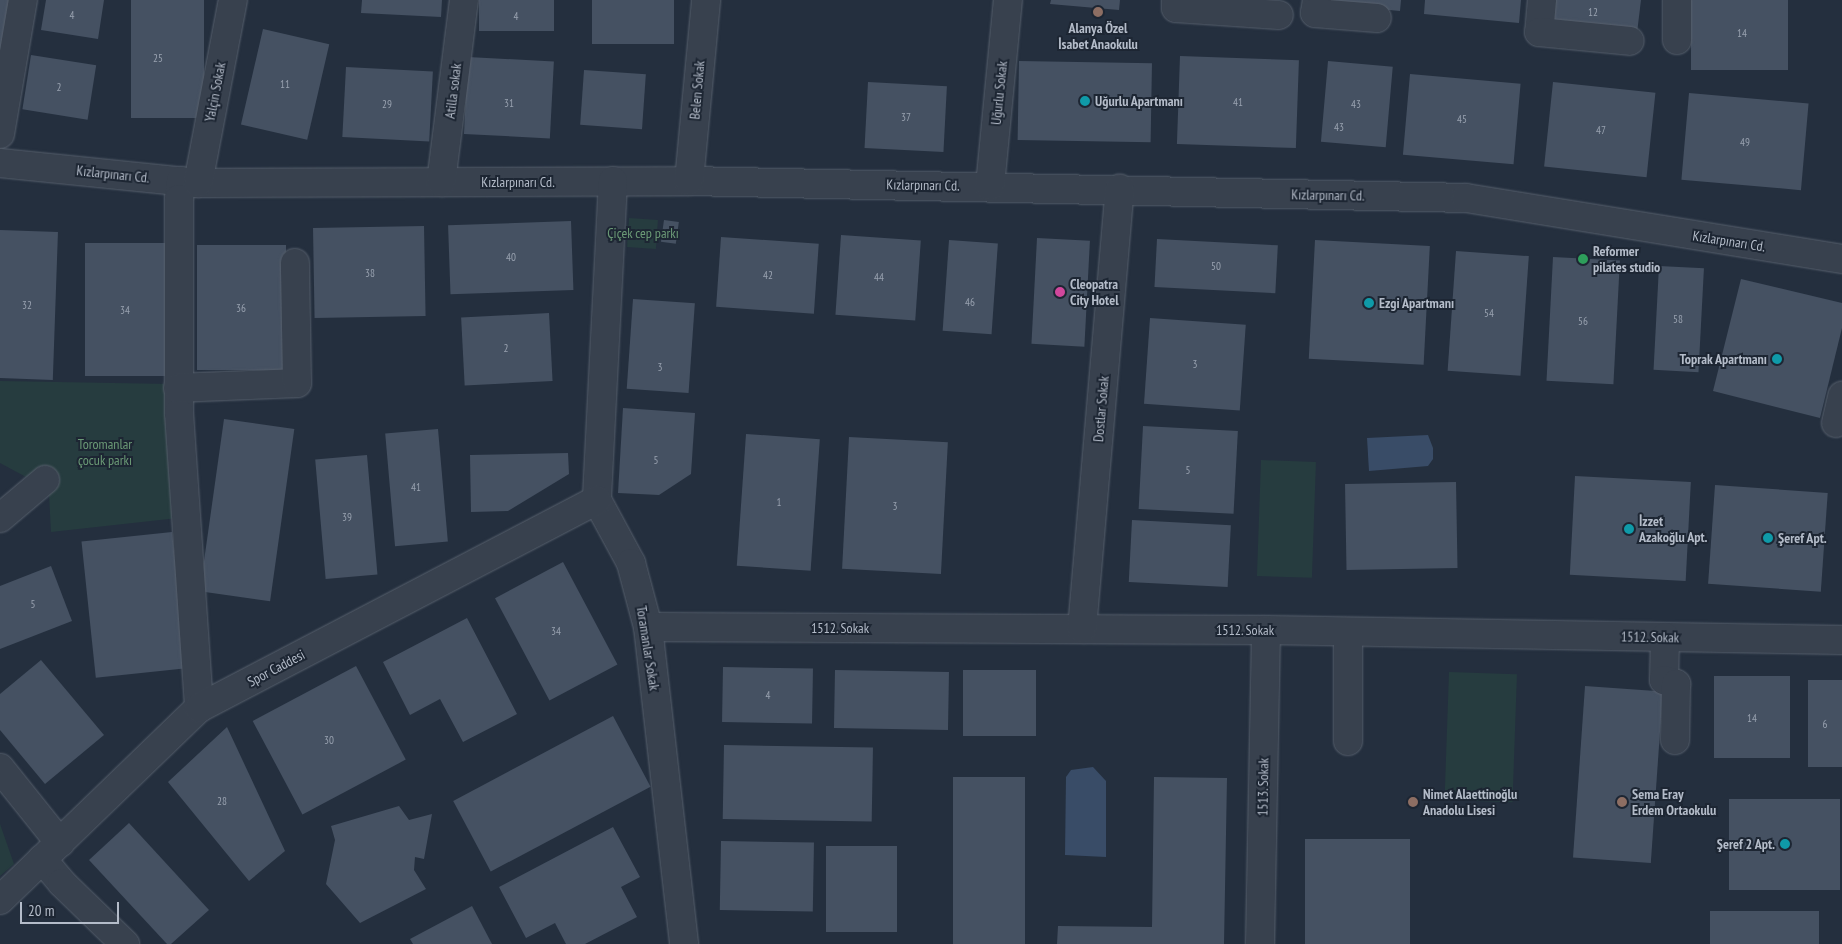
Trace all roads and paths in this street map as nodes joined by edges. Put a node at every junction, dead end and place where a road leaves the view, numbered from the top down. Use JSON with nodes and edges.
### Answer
{"nodes":[{"id":1,"x":23,"y":0,"type":"edge"},
{"id":2,"x":233,"y":0,"type":"edge"},
{"id":3,"x":464,"y":0,"type":"edge"},
{"id":4,"x":706,"y":0,"type":"edge"},
{"id":5,"x":1008,"y":0,"type":"edge"},
{"id":6,"x":1176,"y":0,"type":"edge"},
{"id":7,"x":1316,"y":0,"type":"edge"},
{"id":8,"x":1542,"y":0,"type":"edge"},
{"id":9,"x":1677,"y":0,"type":"edge"},
{"id":10,"x":1279,"y":15,"type":"dead end"},
{"id":11,"x":1377,"y":18,"type":"dead end"},
{"id":12,"x":1677,"y":40,"type":"dead end"},
{"id":13,"x":1630,"y":41,"type":"dead end"},
{"id":14,"x":0,"y":134,"type":"edge"},
{"id":15,"x":0,"y":163,"type":"edge"},
{"id":16,"x":613,"y":181,"type":"junction"},
{"id":17,"x":689,"y":181,"type":"junction"},
{"id":18,"x":189,"y":182,"type":"junction"},
{"id":19,"x":441,"y":182,"type":"junction"},
{"id":20,"x":990,"y":186,"type":"junction"},
{"id":21,"x":1120,"y":189,"type":"junction"},
{"id":22,"x":1842,"y":259,"type":"edge"},
{"id":23,"x":295,"y":263,"type":"dead end"},
{"id":24,"x":178,"y":388,"type":"junction"},
{"id":25,"x":1842,"y":396,"type":"edge"},
{"id":26,"x":1836,"y":423,"type":"dead end"},
{"id":27,"x":44,"y":480,"type":"dead end"},
{"id":28,"x":597,"y":500,"type":"junction"},
{"id":29,"x":0,"y":518,"type":"edge"},
{"id":30,"x":648,"y":627,"type":"junction"},
{"id":31,"x":1082,"y":629,"type":"junction"},
{"id":32,"x":1266,"y":630,"type":"junction"},
{"id":33,"x":1348,"y":632,"type":"junction"},
{"id":34,"x":1665,"y":637,"type":"junction"},
{"id":35,"x":1842,"y":640,"type":"edge"},
{"id":36,"x":199,"y":708,"type":"junction"},
{"id":37,"x":1675,"y":740,"type":"dead end"},
{"id":38,"x":1348,"y":741,"type":"dead end"},
{"id":39,"x":0,"y":768,"type":"edge"},
{"id":40,"x":51,"y":851,"type":"junction"},
{"id":41,"x":0,"y":900,"type":"edge"},
{"id":42,"x":125,"y":944,"type":"edge"},
{"id":43,"x":684,"y":944,"type":"edge"},
{"id":44,"x":1260,"y":944,"type":"edge"}],
"edges":[{"from":1,"to":14,"type":"street"},
{"from":2,"to":18,"type":"street","name":"Yalçin Sokak"},
{"from":3,"to":19,"type":"street","name":"Atilla sokak"},
{"from":4,"to":17,"type":"street","name":"Belen Sokak"},
{"from":5,"to":20,"type":"street","name":"Uğurlu Sokak"},
{"from":6,"to":10,"type":"street"},
{"from":7,"to":11,"type":"street"},
{"from":8,"to":13,"type":"street"},
{"from":9,"to":12,"type":"street"},
{"from":15,"to":18,"type":"street","name":"Kızlarpınarı Cd."},
{"from":16,"to":17,"type":"street","name":"Kızlarpınarı Cd."},
{"from":16,"to":19,"type":"street","name":"Kızlarpınarı Cd."},
{"from":16,"to":28,"type":"street"},
{"from":17,"to":20,"type":"street","name":"Kızlarpınarı Cd."},
{"from":18,"to":19,"type":"street","name":"Kızlarpınarı Cd."},
{"from":18,"to":24,"type":"street","name":"Yalçin Sokak"},
{"from":20,"to":21,"type":"street","name":"Kızlarpınarı Cd."},
{"from":21,"to":22,"type":"street","name":"Kızlarpınarı Cd."},
{"from":21,"to":31,"type":"street","name":"Dostlar Sokak"},
{"from":23,"to":24,"type":"street"},
{"from":24,"to":36,"type":"street","name":"Yalçin Sokak"},
{"from":25,"to":26,"type":"street"},
{"from":27,"to":29,"type":"street"},
{"from":28,"to":30,"type":"street","name":"Toramanlar Sokak"},
{"from":28,"to":36,"type":"street","name":"Spor Caddesi"},
{"from":30,"to":31,"type":"street","name":"1512. Sokak"},
{"from":30,"to":43,"type":"street","name":"Toramanlar Sokak"},
{"from":31,"to":32,"type":"street","name":"1512. Sokak"},
{"from":32,"to":33,"type":"street","name":"1512. Sokak"},
{"from":32,"to":44,"type":"street","name":"1513. Sokak"},
{"from":33,"to":34,"type":"street","name":"1512. Sokak"},
{"from":33,"to":38,"type":"street"},
{"from":34,"to":35,"type":"street","name":"1512. Sokak"},
{"from":34,"to":37,"type":"street"},
{"from":36,"to":40,"type":"street","name":"Spor Caddesi"},
{"from":39,"to":40,"type":"street"},
{"from":40,"to":41,"type":"street","name":"Spor Caddesi"},
{"from":40,"to":42,"type":"street"}]}
